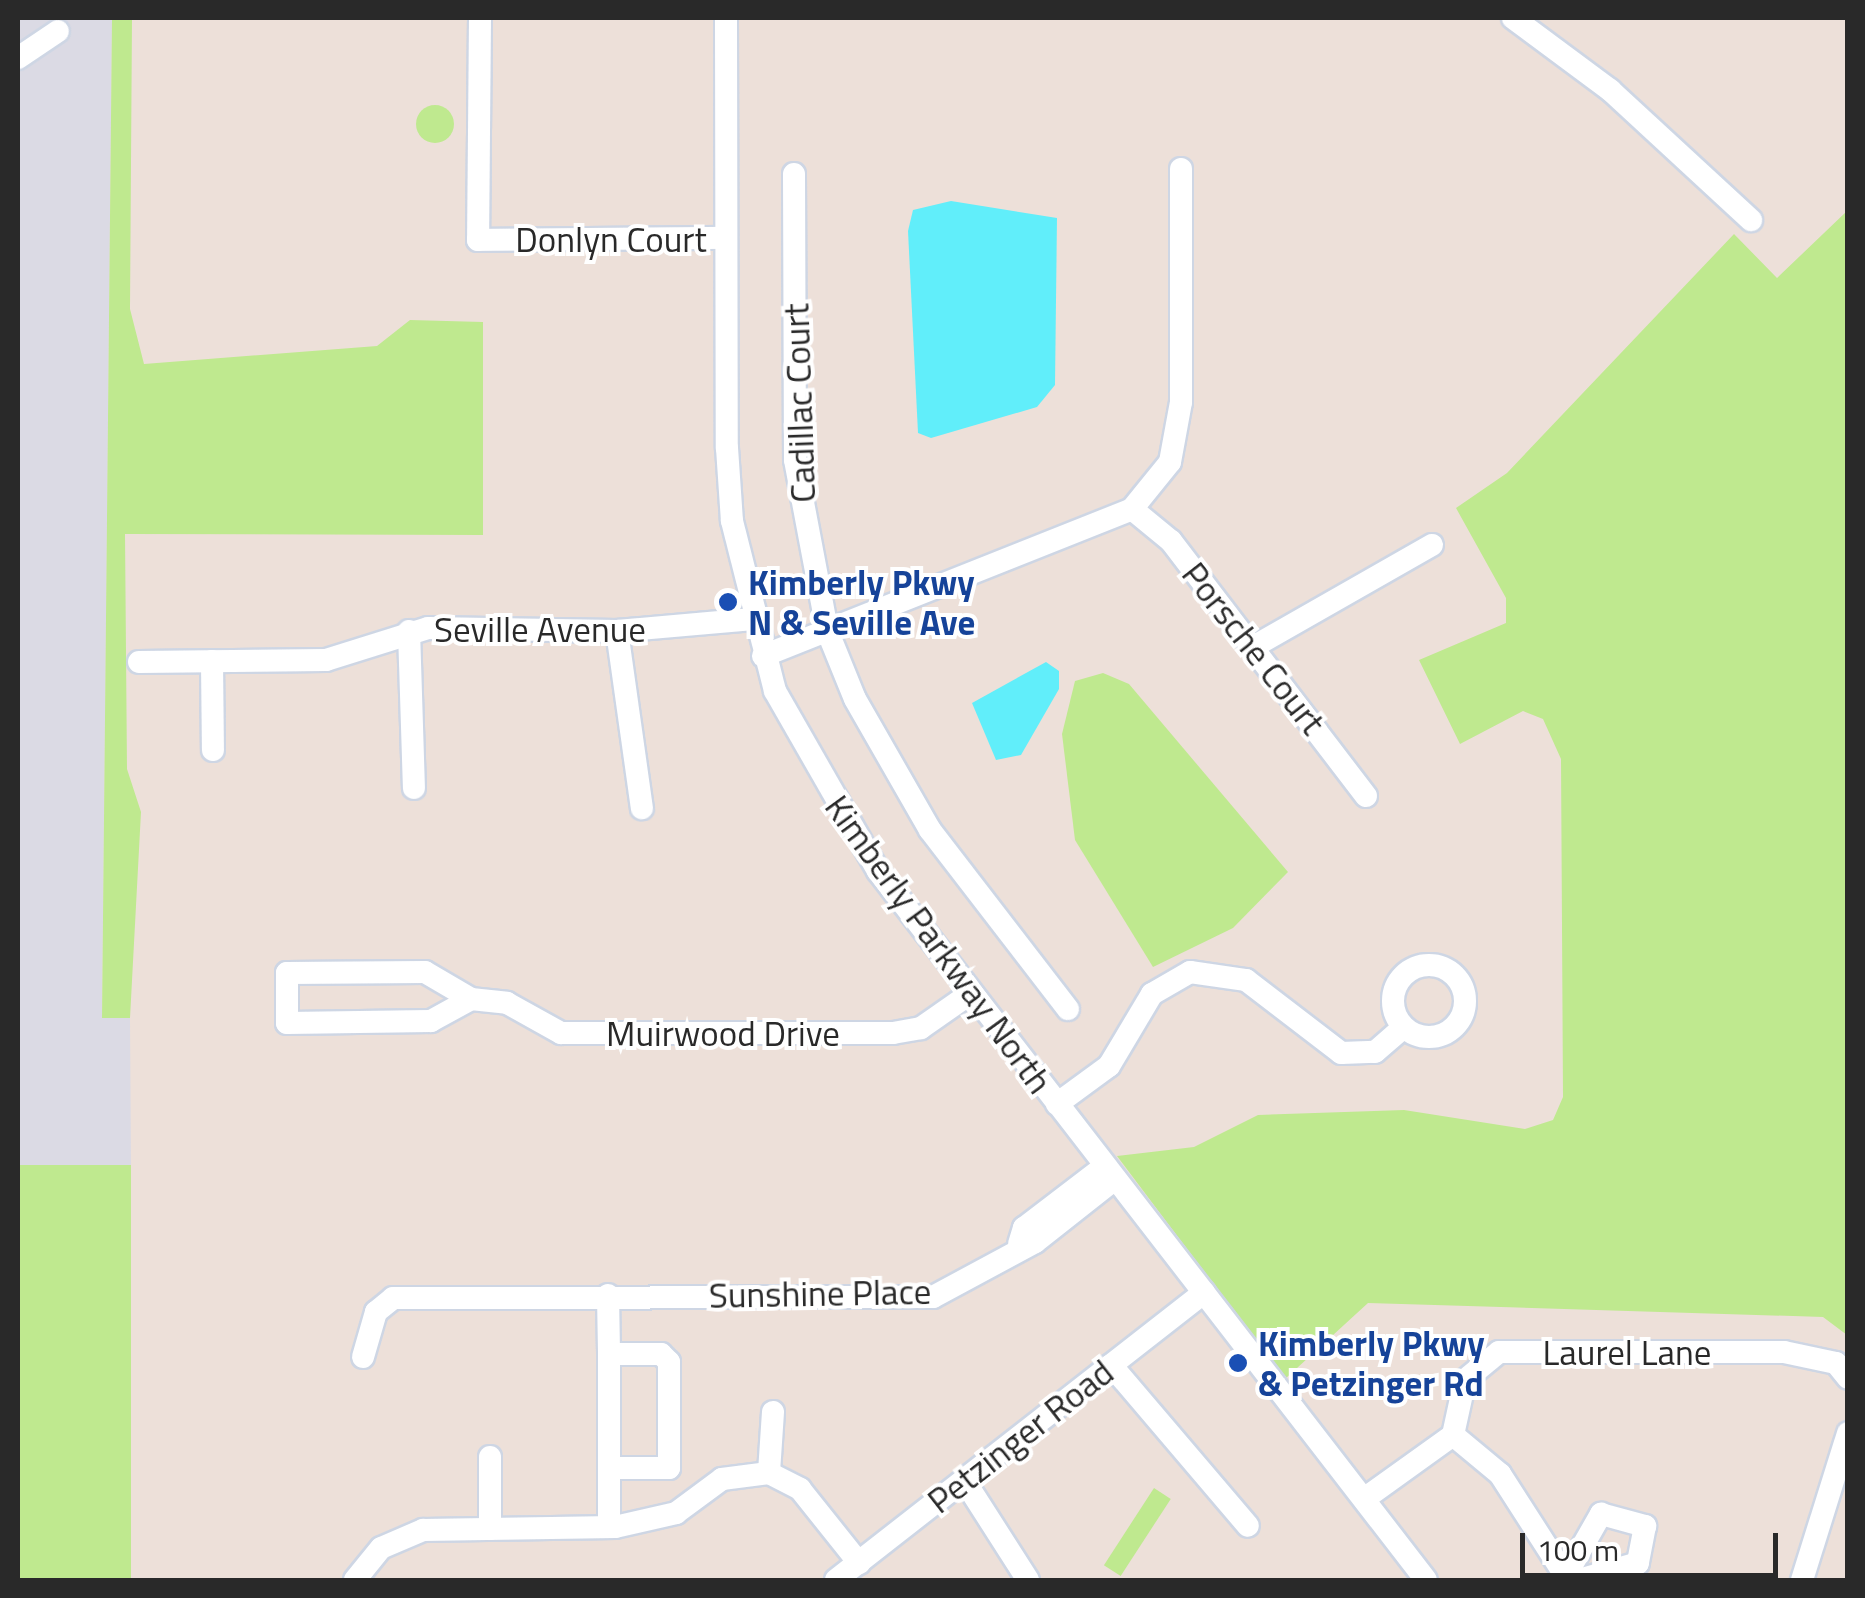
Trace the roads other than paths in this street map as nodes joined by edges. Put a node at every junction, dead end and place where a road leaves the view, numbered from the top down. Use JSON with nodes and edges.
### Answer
{"nodes":[{"id":1,"x":480,"y":18,"type":"edge"},
{"id":2,"x":726,"y":18,"type":"edge"},
{"id":3,"x":1514,"y":18,"type":"edge"},
{"id":4,"x":58,"y":31,"type":"dead end"},
{"id":5,"x":18,"y":58,"type":"edge"},
{"id":6,"x":1181,"y":170,"type":"dead end"},
{"id":7,"x":794,"y":174,"type":"dead end"},
{"id":8,"x":1751,"y":220,"type":"dead end"},
{"id":9,"x":725,"y":238,"type":"junction"},
{"id":10,"x":1132,"y":510,"type":"junction"},
{"id":11,"x":1432,"y":546,"type":"dead end"},
{"id":12,"x":753,"y":619,"type":"junction"},
{"id":13,"x":828,"y":630,"type":"junction"},
{"id":14,"x":409,"y":631,"type":"junction"},
{"id":15,"x":617,"y":631,"type":"junction"},
{"id":16,"x":1253,"y":646,"type":"junction"},
{"id":17,"x":763,"y":656,"type":"junction"},
{"id":18,"x":212,"y":660,"type":"junction"},
{"id":19,"x":139,"y":662,"type":"dead end"},
{"id":20,"x":214,"y":750,"type":"dead end"},
{"id":21,"x":414,"y":788,"type":"dead end"},
{"id":22,"x":1366,"y":796,"type":"dead end"},
{"id":23,"x":642,"y":808,"type":"dead end"},
{"id":24,"x":971,"y":993,"type":"junction"},
{"id":25,"x":472,"y":999,"type":"junction"},
{"id":26,"x":1068,"y":1009,"type":"dead end"},
{"id":27,"x":1400,"y":1030,"type":"dead end"},
{"id":28,"x":1057,"y":1104,"type":"junction"},
{"id":29,"x":1110,"y":1172,"type":"junction"},
{"id":30,"x":1204,"y":1293,"type":"junction"},
{"id":31,"x":608,"y":1296,"type":"junction"},
{"id":32,"x":609,"y":1354,"type":"junction"},
{"id":33,"x":364,"y":1357,"type":"dead end"},
{"id":34,"x":1111,"y":1364,"type":"junction"},
{"id":35,"x":1848,"y":1378,"type":"edge"},
{"id":36,"x":773,"y":1412,"type":"dead end"},
{"id":37,"x":1848,"y":1432,"type":"edge"},
{"id":38,"x":1453,"y":1435,"type":"junction"},
{"id":39,"x":490,"y":1457,"type":"dead end"},
{"id":40,"x":609,"y":1468,"type":"junction"},
{"id":41,"x":769,"y":1473,"type":"junction"},
{"id":42,"x":964,"y":1480,"type":"junction"},
{"id":43,"x":1364,"y":1499,"type":"junction"},
{"id":44,"x":1248,"y":1526,"type":"dead end"},
{"id":45,"x":609,"y":1528,"type":"junction"},
{"id":46,"x":490,"y":1529,"type":"junction"},
{"id":47,"x":859,"y":1563,"type":"junction"},
{"id":48,"x":1571,"y":1579,"type":"edge"},
{"id":49,"x":355,"y":1580,"type":"edge"},
{"id":50,"x":836,"y":1580,"type":"edge"},
{"id":51,"x":1028,"y":1580,"type":"edge"},
{"id":52,"x":1426,"y":1580,"type":"edge"},
{"id":53,"x":1802,"y":1580,"type":"edge"}],
"edges":[{"from":1,"to":9,"type":"street","name":"Donlyn Court"},
{"from":2,"to":9,"type":"street","name":"Kimberly Parkway North"},
{"from":3,"to":8,"type":"street"},
{"from":4,"to":5,"type":"street"},
{"from":6,"to":10,"type":"street"},
{"from":7,"to":13,"type":"street","name":"Cadillac Court"},
{"from":9,"to":12,"type":"street","name":"Kimberly Parkway North"},
{"from":10,"to":13,"type":"street"},
{"from":10,"to":16,"type":"street","name":"Porsche Court"},
{"from":11,"to":16,"type":"street"},
{"from":12,"to":15,"type":"street","name":"Seville Avenue"},
{"from":12,"to":17,"type":"street","name":"Kimberly Parkway North"},
{"from":13,"to":17,"type":"street"},
{"from":13,"to":26,"type":"street","name":"Cadillac Court"},
{"from":14,"to":15,"type":"street","name":"Seville Avenue"},
{"from":14,"to":18,"type":"street","name":"Seville Avenue"},
{"from":14,"to":21,"type":"street"},
{"from":15,"to":23,"type":"street"},
{"from":16,"to":22,"type":"street","name":"Porsche Court"},
{"from":17,"to":24,"type":"street","name":"Kimberly Parkway North"},
{"from":18,"to":19,"type":"street","name":"Seville Avenue"},
{"from":18,"to":20,"type":"street"},
{"from":24,"to":25,"type":"street","name":"Muirwood Drive"},
{"from":24,"to":28,"type":"street","name":"Kimberly Parkway North"},
{"from":25,"to":25,"type":"street","name":"Muirwood Drive"},
{"from":27,"to":28,"type":"street"},
{"from":28,"to":29,"type":"street","name":"Kimberly Parkway North"},
{"from":29,"to":30,"type":"street","name":"Kimberly Parkway North"},
{"from":29,"to":31,"type":"street","name":"Sunshine Place"},
{"from":30,"to":34,"type":"street","name":"Petzinger Road"},
{"from":30,"to":43,"type":"street","name":"Kimberly Parkway North"},
{"from":31,"to":32,"type":"street"},
{"from":31,"to":33,"type":"street","name":"Sunshine Place"},
{"from":32,"to":40,"type":"street"},
{"from":32,"to":40,"type":"street"},
{"from":34,"to":42,"type":"street","name":"Petzinger Road"},
{"from":34,"to":44,"type":"street"},
{"from":35,"to":38,"type":"street","name":"Laurel Lane"},
{"from":36,"to":41,"type":"street"},
{"from":37,"to":53,"type":"street"},
{"from":38,"to":43,"type":"street"},
{"from":38,"to":48,"type":"street"},
{"from":39,"to":46,"type":"street"},
{"from":40,"to":45,"type":"street"},
{"from":41,"to":45,"type":"street"},
{"from":41,"to":47,"type":"street"},
{"from":42,"to":47,"type":"street","name":"Petzinger Road"},
{"from":42,"to":51,"type":"street"},
{"from":43,"to":52,"type":"street","name":"Kimberly Parkway North"},
{"from":45,"to":46,"type":"street"},
{"from":46,"to":49,"type":"street"},
{"from":47,"to":50,"type":"street","name":"Petzinger Road"}]}
